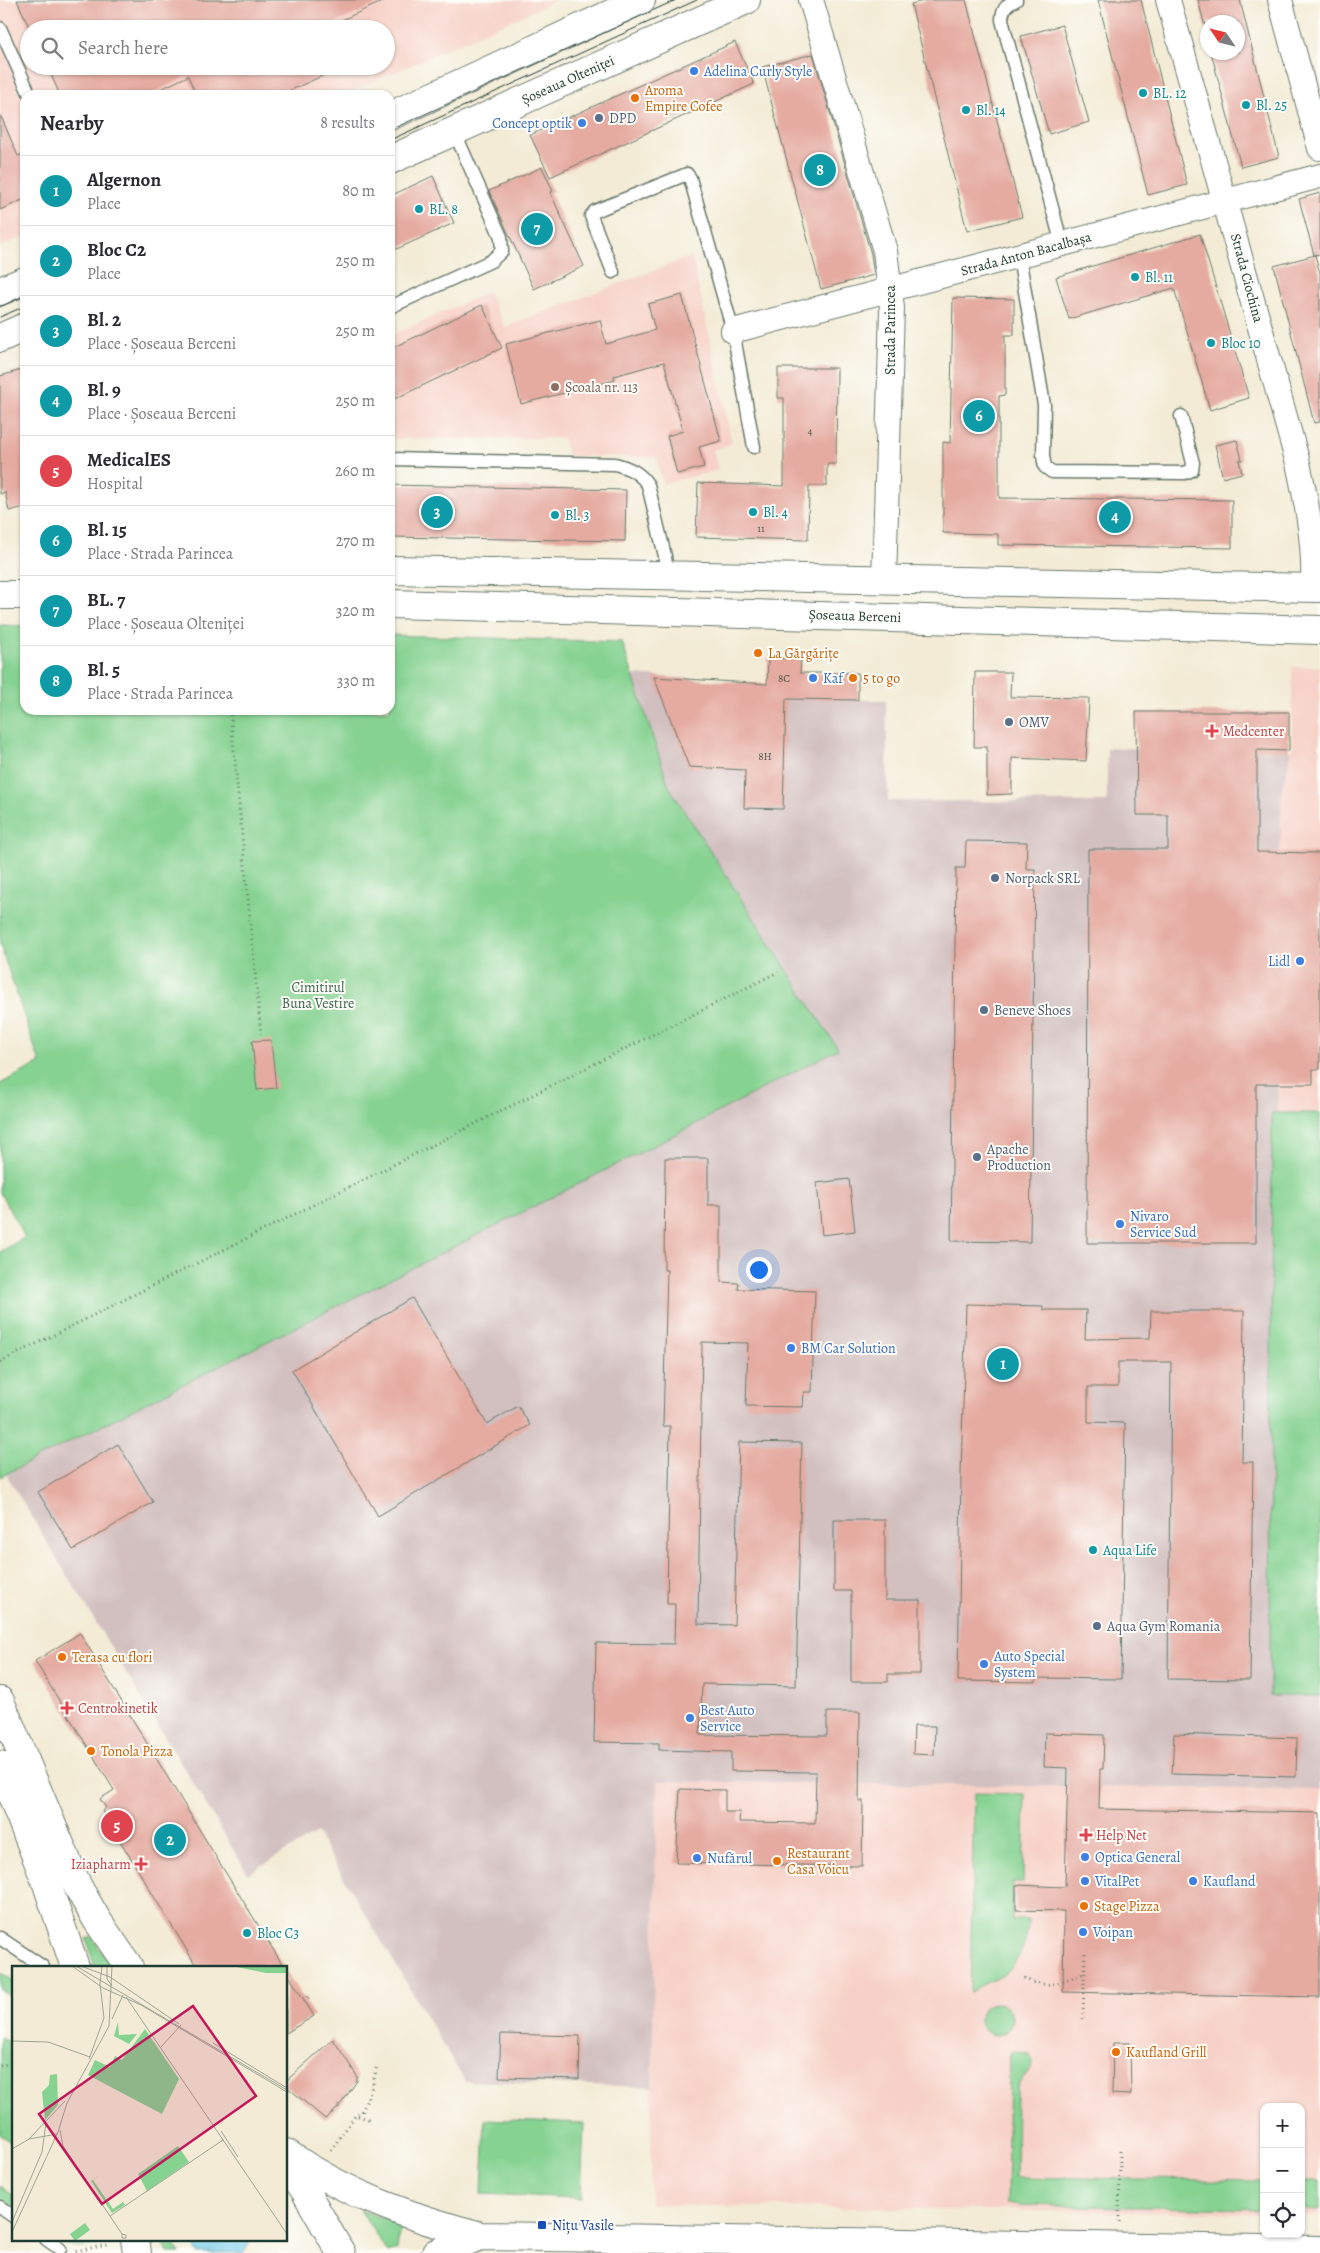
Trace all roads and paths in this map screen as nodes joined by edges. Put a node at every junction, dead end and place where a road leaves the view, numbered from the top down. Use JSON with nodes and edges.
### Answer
{"nodes":[{"id":1,"x":641,"y":0,"type":"edge"},
{"id":2,"x":746,"y":0,"type":"edge"},
{"id":3,"x":811,"y":0,"type":"edge"},
{"id":4,"x":1016,"y":0,"type":"edge"},
{"id":5,"x":1168,"y":0,"type":"edge"},
{"id":6,"x":1280,"y":0,"type":"edge"},
{"id":7,"x":0,"y":28,"type":"edge"},
{"id":8,"x":20,"y":73,"type":"edge"},
{"id":9,"x":21,"y":75,"type":"edge"},
{"id":10,"x":28,"y":90,"type":"edge"},
{"id":11,"x":395,"y":114,"type":"edge"},
{"id":12,"x":454,"y":131,"type":"junction"},
{"id":13,"x":1320,"y":148,"type":"edge"},
{"id":14,"x":395,"y":158,"type":"edge"},
{"id":15,"x":1320,"y":176,"type":"edge"},
{"id":16,"x":1226,"y":201,"type":"junction"},
{"id":17,"x":1062,"y":244,"type":"junction"},
{"id":18,"x":1019,"y":256,"type":"junction"},
{"id":19,"x":613,"y":272,"type":"dead end"},
{"id":20,"x":20,"y":282,"type":"edge"},
{"id":21,"x":891,"y":290,"type":"junction"},
{"id":22,"x":0,"y":291,"type":"edge"},
{"id":23,"x":395,"y":305,"type":"edge"},
{"id":24,"x":20,"y":329,"type":"edge"},
{"id":25,"x":733,"y":331,"type":"junction"},
{"id":26,"x":0,"y":338,"type":"edge"},
{"id":27,"x":1181,"y":416,"type":"dead end"},
{"id":28,"x":754,"y":447,"type":"dead end"},
{"id":29,"x":395,"y":459,"type":"edge"},
{"id":30,"x":395,"y":570,"type":"edge"},
{"id":31,"x":668,"y":577,"type":"junction"},
{"id":32,"x":884,"y":581,"type":"junction"},
{"id":33,"x":1102,"y":585,"type":"junction"},
{"id":34,"x":1316,"y":588,"type":"edge"},
{"id":35,"x":0,"y":595,"type":"edge"},
{"id":36,"x":20,"y":595,"type":"edge"},
{"id":37,"x":395,"y":604,"type":"edge"},
{"id":38,"x":1101,"y":624,"type":"junction"},
{"id":39,"x":1320,"y":630,"type":"edge"},
{"id":40,"x":230,"y":715,"type":"edge"},
{"id":41,"x":778,"y":972,"type":"dead end"},
{"id":42,"x":261,"y":1034,"type":"dead end"},
{"id":43,"x":0,"y":1362,"type":"edge"},
{"id":44,"x":0,"y":1701,"type":"edge"},
{"id":45,"x":0,"y":1765,"type":"edge"},
{"id":46,"x":0,"y":1938,"type":"edge"},
{"id":47,"x":1085,"y":1950,"type":"dead end"},
{"id":48,"x":42,"y":1966,"type":"edge"},
{"id":49,"x":75,"y":1966,"type":"edge"},
{"id":50,"x":128,"y":1966,"type":"edge"},
{"id":51,"x":1085,"y":1973,"type":"junction"},
{"id":52,"x":1024,"y":1978,"type":"dead end"},
{"id":53,"x":309,"y":1997,"type":"dead end"},
{"id":54,"x":304,"y":2000,"type":"dead end"},
{"id":55,"x":1083,"y":2019,"type":"dead end"},
{"id":56,"x":377,"y":2064,"type":"dead end"},
{"id":57,"x":357,"y":2116,"type":"junction"},
{"id":58,"x":371,"y":2120,"type":"dead end"},
{"id":59,"x":331,"y":2150,"type":"dead end"},
{"id":60,"x":1120,"y":2151,"type":"dead end"},
{"id":61,"x":288,"y":2154,"type":"edge"},
{"id":62,"x":288,"y":2167,"type":"edge"},
{"id":63,"x":0,"y":2207,"type":"edge"},
{"id":64,"x":12,"y":2215,"type":"edge"},
{"id":65,"x":319,"y":2216,"type":"junction"},
{"id":66,"x":1119,"y":2222,"type":"dead end"},
{"id":67,"x":482,"y":2236,"type":"junction"},
{"id":68,"x":47,"y":2240,"type":"edge"},
{"id":69,"x":107,"y":2245,"type":"dead end"},
{"id":70,"x":821,"y":2248,"type":"edge"},
{"id":71,"x":60,"y":2249,"type":"joint"},
{"id":72,"x":1067,"y":2250,"type":"edge"},
{"id":73,"x":1320,"y":2250,"type":"edge"},
{"id":74,"x":316,"y":2253,"type":"edge"},
{"id":75,"x":341,"y":2253,"type":"edge"},
{"id":76,"x":436,"y":2253,"type":"edge"},
{"id":77,"x":457,"y":2253,"type":"edge"}],
"edges":[{"from":1,"to":11,"type":"main road"},
{"from":2,"to":12,"type":"main road","name":"Șoseaua Olteniței"},
{"from":3,"to":21,"type":"street","name":"Strada Parincea"},
{"from":4,"to":17,"type":"lane"},
{"from":5,"to":16,"type":"street","name":"Strada Ciochina"},
{"from":6,"to":13,"type":"street"},
{"from":7,"to":8,"type":"lane"},
{"from":9,"to":10,"type":"lane"},
{"from":12,"to":14,"type":"main road","name":"Șoseaua Olteniței"},
{"from":12,"to":23,"type":"lane"},
{"from":15,"to":16,"type":"street","name":"Strada Anton Bacalbașa"},
{"from":16,"to":17,"type":"street","name":"Strada Anton Bacalbașa"},
{"from":16,"to":34,"type":"street","name":"Strada Ciochina"},
{"from":17,"to":18,"type":"street","name":"Strada Anton Bacalbașa"},
{"from":18,"to":21,"type":"street","name":"Strada Anton Bacalbașa"},
{"from":18,"to":27,"type":"lane"},
{"from":19,"to":25,"type":"lane"},
{"from":20,"to":22,"type":"main road"},
{"from":21,"to":25,"type":"street","name":"Strada Anton Bacalbașa"},
{"from":21,"to":32,"type":"street","name":"Strada Parincea"},
{"from":24,"to":26,"type":"main road"},
{"from":25,"to":28,"type":"lane"},
{"from":29,"to":31,"type":"lane"},
{"from":30,"to":31,"type":"main road"},
{"from":31,"to":32,"type":"main road"},
{"from":32,"to":33,"type":"main road"},
{"from":33,"to":34,"type":"main road"},
{"from":33,"to":38,"type":"main road"},
{"from":35,"to":36,"type":"main road"},
{"from":37,"to":38,"type":"main road","name":"Șoseaua Berceni"},
{"from":38,"to":39,"type":"main road","name":"Șoseaua Berceni"},
{"from":40,"to":42,"type":"path"},
{"from":41,"to":43,"type":"path"},
{"from":44,"to":50,"type":"main road"},
{"from":45,"to":49,"type":"main road"},
{"from":46,"to":48,"type":"lane"},
{"from":47,"to":51,"type":"path"},
{"from":51,"to":52,"type":"path"},
{"from":51,"to":55,"type":"path"},
{"from":53,"to":54,"type":"path"},
{"from":56,"to":57,"type":"path"},
{"from":57,"to":58,"type":"path"},
{"from":57,"to":59,"type":"path"},
{"from":60,"to":66,"type":"path"},
{"from":61,"to":67,"type":"main road"},
{"from":62,"to":65,"type":"main road"},
{"from":63,"to":64,"type":"lane"},
{"from":65,"to":74,"type":"main road"},
{"from":65,"to":75,"type":"main road"},
{"from":67,"to":70,"type":"main road"},
{"from":67,"to":76,"type":"main road"},
{"from":67,"to":77,"type":"main road"},
{"from":68,"to":71,"type":"lane"},
{"from":69,"to":71,"type":"path"},
{"from":70,"to":72,"type":"main road"},
{"from":72,"to":73,"type":"main road"}]}
